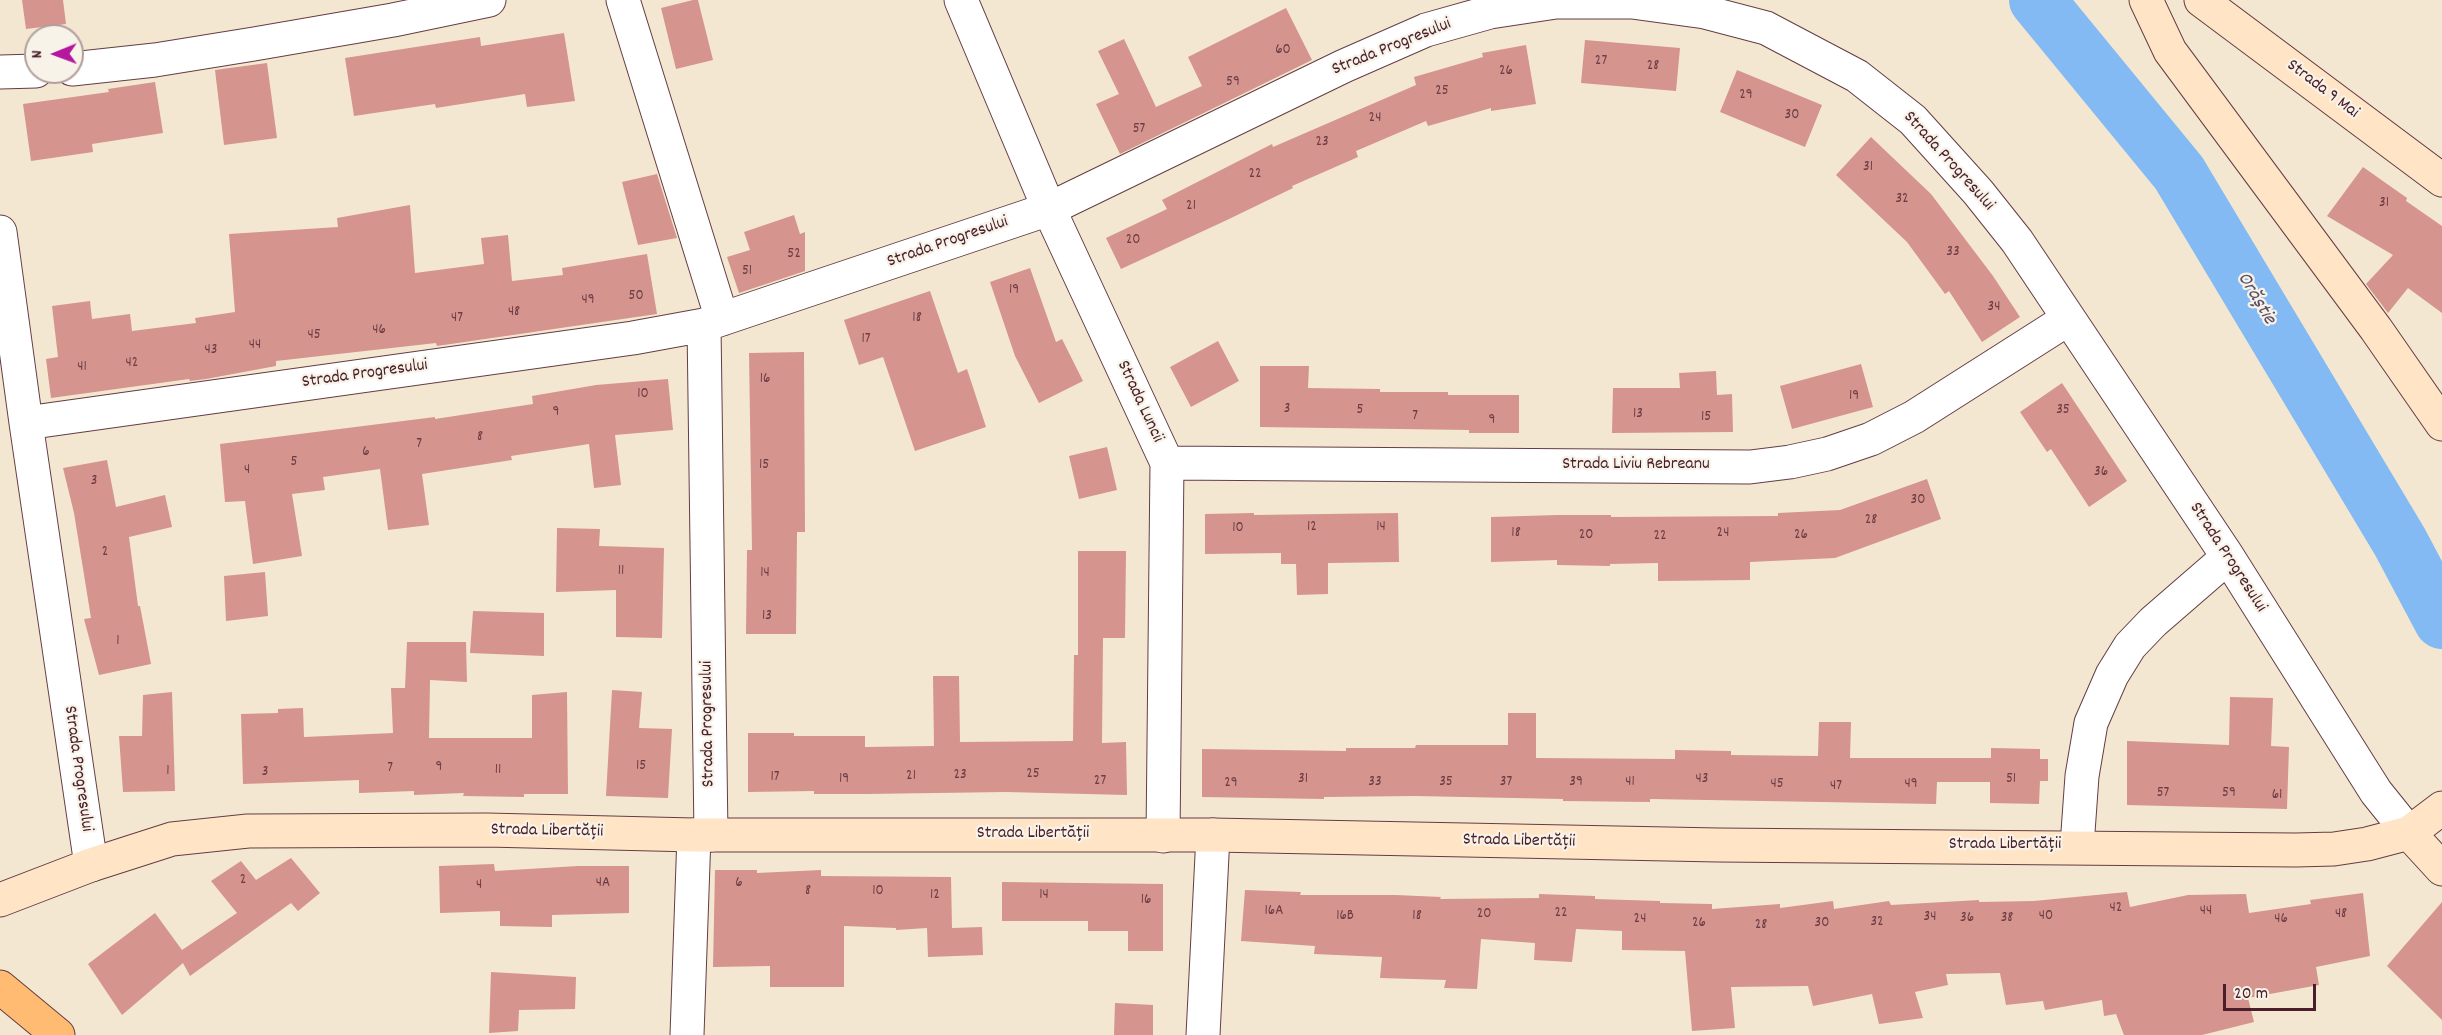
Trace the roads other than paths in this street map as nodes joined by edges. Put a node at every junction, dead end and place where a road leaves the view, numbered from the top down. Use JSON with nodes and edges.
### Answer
{"nodes":[{"id":1,"x":489,"y":0,"type":"edge"},
{"id":2,"x":623,"y":0,"type":"edge"},
{"id":3,"x":961,"y":0,"type":"edge"},
{"id":4,"x":2146,"y":0,"type":"edge"},
{"id":5,"x":2201,"y":0,"type":"edge"},
{"id":6,"x":84,"y":68,"type":"edge"},
{"id":7,"x":24,"y":71,"type":"edge"},
{"id":8,"x":0,"y":72,"type":"edge"},
{"id":9,"x":2442,"y":180,"type":"edge"},
{"id":10,"x":1049,"y":209,"type":"junction"},
{"id":11,"x":0,"y":232,"type":"edge"},
{"id":12,"x":3,"y":273,"type":"edge"},
{"id":13,"x":2068,"y":319,"type":"junction"},
{"id":14,"x":713,"y":322,"type":"junction"},
{"id":15,"x":26,"y":423,"type":"junction"},
{"id":16,"x":2442,"y":424,"type":"edge"},
{"id":17,"x":1167,"y":463,"type":"junction"},
{"id":18,"x":2228,"y":557,"type":"junction"},
{"id":19,"x":2425,"y":821,"type":"edge"},
{"id":20,"x":702,"y":835,"type":"junction"},
{"id":21,"x":1213,"y":835,"type":"junction"},
{"id":22,"x":1163,"y":836,"type":"junction"},
{"id":23,"x":2077,"y":846,"type":"junction"},
{"id":24,"x":91,"y":865,"type":"junction"},
{"id":25,"x":2442,"y":869,"type":"edge"},
{"id":26,"x":0,"y":900,"type":"edge"},
{"id":27,"x":0,"y":987,"type":"edge"},
{"id":28,"x":58,"y":1035,"type":"edge"},
{"id":29,"x":687,"y":1035,"type":"edge"},
{"id":30,"x":1203,"y":1035,"type":"edge"}],
"edges":[{"from":1,"to":6,"type":"street"},
{"from":2,"to":14,"type":"street"},
{"from":3,"to":10,"type":"street","name":"Strada Luncii"},
{"from":4,"to":16,"type":"street"},
{"from":5,"to":9,"type":"street","name":"Strada 9 Mai"},
{"from":7,"to":8,"type":"street"},
{"from":10,"to":13,"type":"street","name":"Strada Progresului"},
{"from":10,"to":14,"type":"street","name":"Strada Progresului"},
{"from":10,"to":17,"type":"street","name":"Strada Luncii"},
{"from":11,"to":12,"type":"street","name":"Strada Progresului"},
{"from":12,"to":15,"type":"street","name":"Strada Progresului"},
{"from":13,"to":17,"type":"street","name":"Strada Liviu Rebreanu"},
{"from":13,"to":18,"type":"street","name":"Strada Progresului"},
{"from":14,"to":15,"type":"street","name":"Strada Progresului"},
{"from":14,"to":20,"type":"street","name":"Strada Progresului"},
{"from":15,"to":24,"type":"street","name":"Strada Progresului"},
{"from":17,"to":22,"type":"street","name":"Strada Luncii"},
{"from":18,"to":19,"type":"street","name":"Strada Progresului"},
{"from":18,"to":23,"type":"street","name":"Strada Libertății"},
{"from":19,"to":23,"type":"street","name":"Strada Libertății"},
{"from":19,"to":25,"type":"street"},
{"from":20,"to":22,"type":"street","name":"Strada Libertății"},
{"from":20,"to":24,"type":"street","name":"Strada Libertății"},
{"from":20,"to":29,"type":"street","name":"Strada Progresului"},
{"from":21,"to":22,"type":"street","name":"Strada Libertății"},
{"from":21,"to":23,"type":"street","name":"Strada Libertății"},
{"from":21,"to":30,"type":"street"},
{"from":24,"to":26,"type":"street","name":"Strada Libertății"},
{"from":27,"to":28,"type":"main road"}]}
